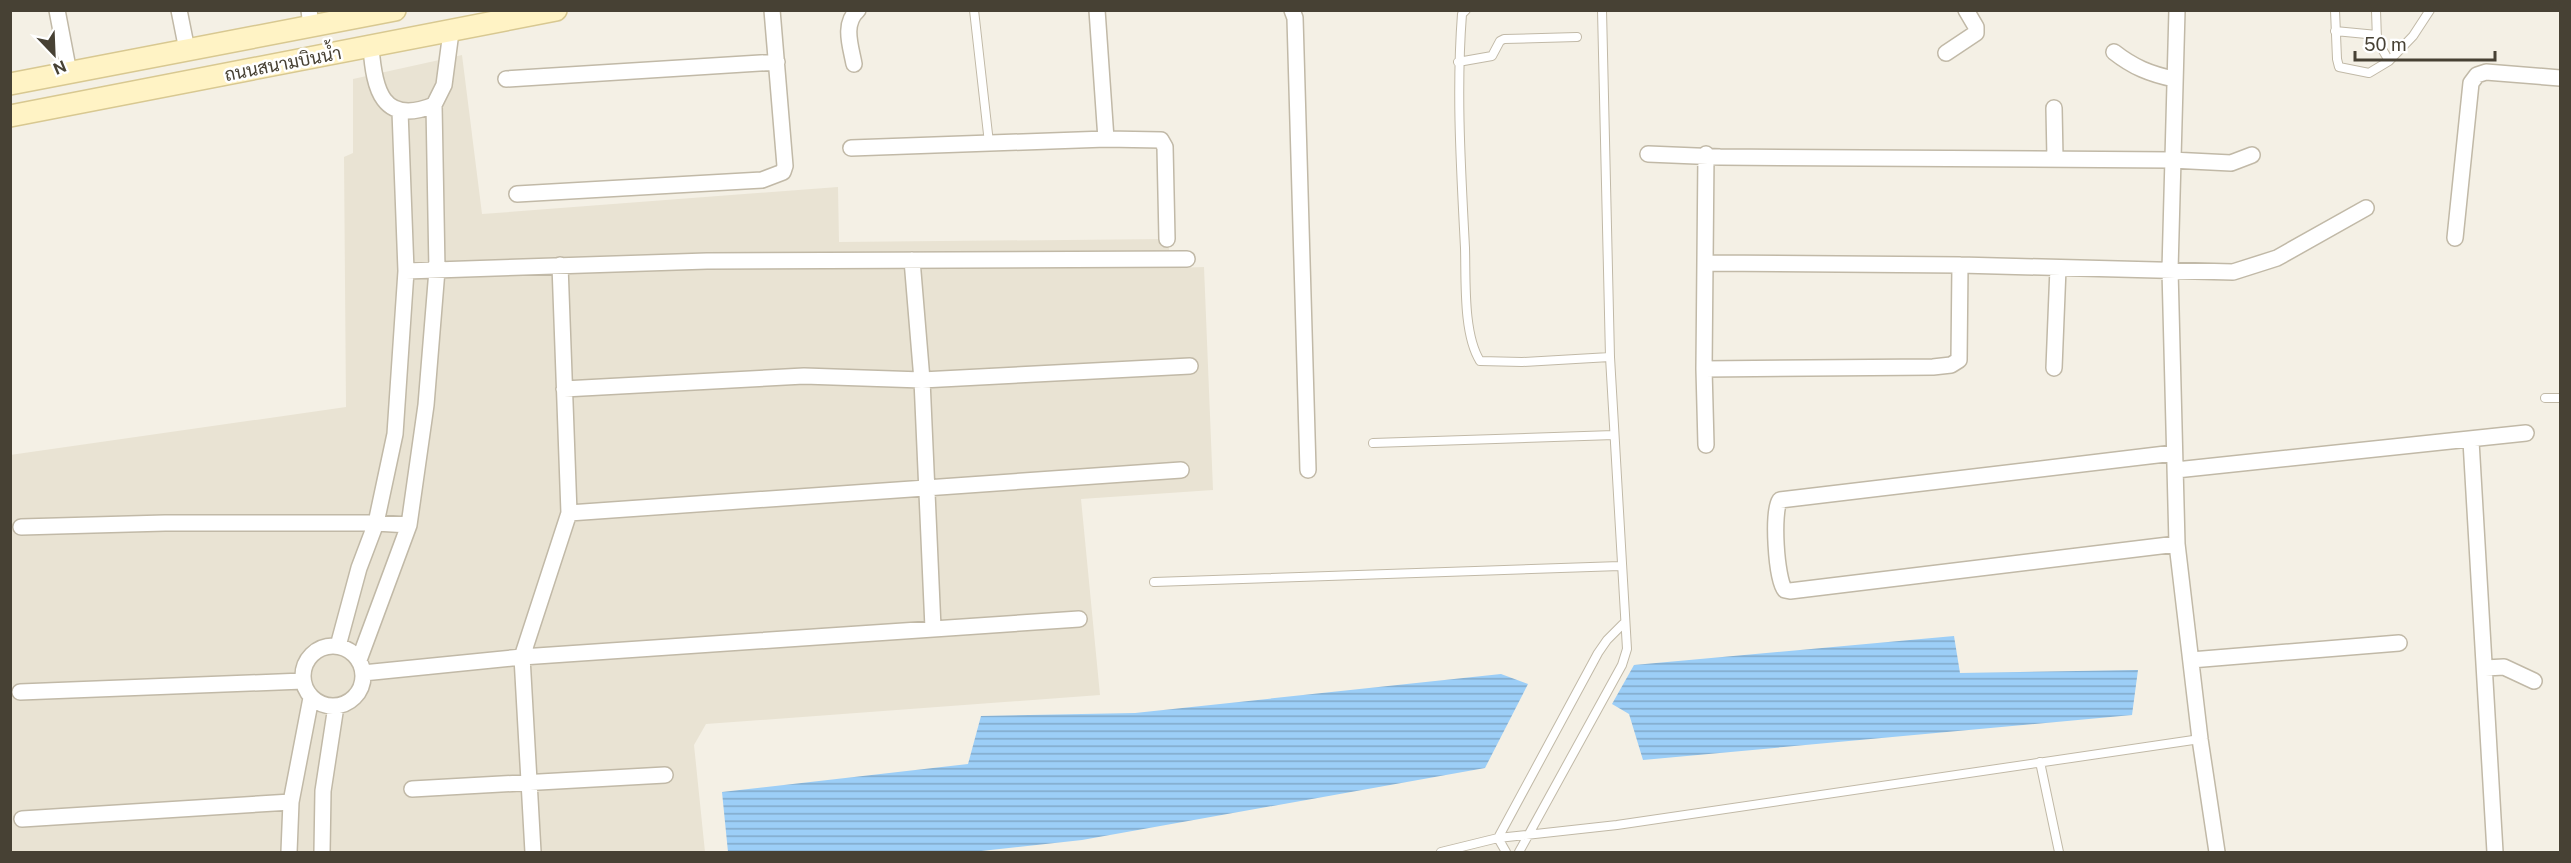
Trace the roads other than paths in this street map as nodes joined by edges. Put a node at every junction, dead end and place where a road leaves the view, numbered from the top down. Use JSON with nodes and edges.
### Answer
{"nodes":[{"id":1,"x":57,"y":10,"type":"edge"},
{"id":2,"x":179,"y":10,"type":"edge"},
{"id":3,"x":395,"y":10,"type":"edge"},
{"id":4,"x":556,"y":10,"type":"edge"},
{"id":5,"x":772,"y":10,"type":"edge"},
{"id":6,"x":858,"y":10,"type":"edge"},
{"id":7,"x":974,"y":10,"type":"edge"},
{"id":8,"x":1097,"y":10,"type":"edge"},
{"id":9,"x":1292,"y":10,"type":"edge"},
{"id":10,"x":1466,"y":10,"type":"edge"},
{"id":11,"x":1602,"y":10,"type":"edge"},
{"id":12,"x":1966,"y":10,"type":"edge"},
{"id":13,"x":2177,"y":10,"type":"edge"},
{"id":14,"x":2335,"y":10,"type":"edge"},
{"id":15,"x":2376,"y":10,"type":"edge"},
{"id":16,"x":2430,"y":10,"type":"edge"},
{"id":17,"x":518,"y":14,"type":"edge"},
{"id":18,"x":310,"y":18,"type":"edge"},
{"id":19,"x":2335,"y":31,"type":"junction"},
{"id":20,"x":451,"y":32,"type":"junction"},
{"id":21,"x":2377,"y":35,"type":"junction"},
{"id":22,"x":1577,"y":37,"type":"dead end"},
{"id":23,"x":371,"y":47,"type":"junction"},
{"id":24,"x":187,"y":50,"type":"junction"},
{"id":25,"x":2114,"y":52,"type":"dead end"},
{"id":26,"x":1946,"y":53,"type":"dead end"},
{"id":27,"x":2389,"y":61,"type":"junction"},
{"id":28,"x":777,"y":62,"type":"junction"},
{"id":29,"x":1458,"y":62,"type":"junction"},
{"id":30,"x":855,"y":64,"type":"dead end"},
{"id":31,"x":69,"y":73,"type":"junction"},
{"id":32,"x":2560,"y":78,"type":"edge"},
{"id":33,"x":506,"y":79,"type":"dead end"},
{"id":34,"x":2174,"y":79,"type":"junction"},
{"id":35,"x":10,"y":84,"type":"edge"},
{"id":36,"x":75,"y":105,"type":"junction"},
{"id":37,"x":434,"y":105,"type":"junction"},
{"id":38,"x":2054,"y":108,"type":"dead end"},
{"id":39,"x":400,"y":111,"type":"junction"},
{"id":40,"x":10,"y":116,"type":"edge"},
{"id":41,"x":1106,"y":139,"type":"junction"},
{"id":42,"x":989,"y":144,"type":"junction"},
{"id":43,"x":851,"y":148,"type":"dead end"},
{"id":44,"x":1648,"y":154,"type":"dead end"},
{"id":45,"x":1706,"y":154,"type":"junction"},
{"id":46,"x":2252,"y":155,"type":"dead end"},
{"id":47,"x":2055,"y":158,"type":"junction"},
{"id":48,"x":2171,"y":159,"type":"junction"},
{"id":49,"x":517,"y":194,"type":"dead end"},
{"id":50,"x":2366,"y":208,"type":"dead end"},
{"id":51,"x":2455,"y":238,"type":"dead end"},
{"id":52,"x":1167,"y":239,"type":"dead end"},
{"id":53,"x":1187,"y":259,"type":"dead end"},
{"id":54,"x":912,"y":260,"type":"junction"},
{"id":55,"x":1706,"y":263,"type":"junction"},
{"id":56,"x":560,"y":265,"type":"junction"},
{"id":57,"x":1960,"y":265,"type":"junction"},
{"id":58,"x":2058,"y":268,"type":"junction"},
{"id":59,"x":437,"y":270,"type":"junction"},
{"id":60,"x":2170,"y":270,"type":"junction"},
{"id":61,"x":406,"y":272,"type":"junction"},
{"id":62,"x":1610,"y":357,"type":"junction"},
{"id":63,"x":1190,"y":366,"type":"dead end"},
{"id":64,"x":2054,"y":368,"type":"dead end"},
{"id":65,"x":1704,"y":369,"type":"junction"},
{"id":66,"x":922,"y":380,"type":"junction"},
{"id":67,"x":564,"y":389,"type":"junction"},
{"id":68,"x":2546,"y":398,"type":"dead end"},
{"id":69,"x":2560,"y":398,"type":"edge"},
{"id":70,"x":2526,"y":433,"type":"dead end"},
{"id":71,"x":1614,"y":435,"type":"junction"},
{"id":72,"x":2471,"y":441,"type":"junction"},
{"id":73,"x":1373,"y":443,"type":"dead end"},
{"id":74,"x":1706,"y":445,"type":"dead end"},
{"id":75,"x":2174,"y":453,"type":"junction"},
{"id":76,"x":1181,"y":470,"type":"dead end"},
{"id":77,"x":1308,"y":470,"type":"dead end"},
{"id":78,"x":2175,"y":470,"type":"junction"},
{"id":79,"x":925,"y":489,"type":"junction"},
{"id":80,"x":569,"y":513,"type":"junction"},
{"id":81,"x":376,"y":523,"type":"junction"},
{"id":82,"x":409,"y":525,"type":"junction"},
{"id":83,"x":21,"y":527,"type":"dead end"},
{"id":84,"x":2177,"y":544,"type":"junction"},
{"id":85,"x":1620,"y":566,"type":"junction"},
{"id":86,"x":1154,"y":582,"type":"dead end"},
{"id":87,"x":1079,"y":619,"type":"dead end"},
{"id":88,"x":1623,"y":624,"type":"junction"},
{"id":89,"x":933,"y":628,"type":"junction"},
{"id":90,"x":2399,"y":643,"type":"dead end"},
{"id":91,"x":338,"y":646,"type":"junction"},
{"id":92,"x":522,"y":657,"type":"junction"},
{"id":93,"x":2191,"y":660,"type":"junction"},
{"id":94,"x":361,"y":667,"type":"junction"},
{"id":95,"x":2485,"y":668,"type":"junction"},
{"id":96,"x":303,"y":681,"type":"junction"},
{"id":97,"x":2534,"y":681,"type":"dead end"},
{"id":98,"x":20,"y":692,"type":"dead end"},
{"id":99,"x":311,"y":698,"type":"junction"},
{"id":100,"x":336,"y":706,"type":"junction"},
{"id":101,"x":2200,"y":739,"type":"junction"},
{"id":102,"x":2040,"y":762,"type":"junction"},
{"id":103,"x":665,"y":775,"type":"dead end"},
{"id":104,"x":529,"y":781,"type":"junction"},
{"id":105,"x":412,"y":789,"type":"dead end"},
{"id":106,"x":291,"y":802,"type":"junction"},
{"id":107,"x":22,"y":819,"type":"dead end"},
{"id":108,"x":1531,"y":835,"type":"junction"},
{"id":109,"x":1498,"y":838,"type":"junction"},
{"id":110,"x":289,"y":852,"type":"edge"},
{"id":111,"x":322,"y":852,"type":"edge"},
{"id":112,"x":533,"y":852,"type":"edge"},
{"id":113,"x":1441,"y":852,"type":"edge"},
{"id":114,"x":1506,"y":852,"type":"edge"},
{"id":115,"x":1519,"y":852,"type":"edge"},
{"id":116,"x":2059,"y":852,"type":"edge"},
{"id":117,"x":2217,"y":852,"type":"edge"},
{"id":118,"x":2495,"y":852,"type":"edge"}],
"edges":[{"from":1,"to":31,"type":"street"},
{"from":2,"to":24,"type":"street"},
{"from":3,"to":18,"type":"main road","name":"ถนนสนามบินน้ำ"},
{"from":4,"to":17,"type":"main road","name":"ถนนสนามบินน้ำ"},
{"from":5,"to":28,"type":"street"},
{"from":6,"to":30,"type":"street"},
{"from":7,"to":42,"type":"lane"},
{"from":8,"to":41,"type":"street"},
{"from":9,"to":77,"type":"street"},
{"from":10,"to":29,"type":"lane"},
{"from":11,"to":62,"type":"lane"},
{"from":12,"to":26,"type":"street"},
{"from":13,"to":34,"type":"street"},
{"from":14,"to":19,"type":"lane"},
{"from":15,"to":21,"type":"lane"},
{"from":16,"to":27,"type":"lane"},
{"from":17,"to":20,"type":"main road","name":"ถนนสนามบินน้ำ"},
{"from":18,"to":24,"type":"main road","name":"ถนนสนามบินน้ำ"},
{"from":19,"to":21,"type":"lane"},
{"from":19,"to":27,"type":"lane"},
{"from":20,"to":23,"type":"main road","name":"ถนนสนามบินน้ำ"},
{"from":20,"to":37,"type":"street"},
{"from":21,"to":27,"type":"lane"},
{"from":22,"to":29,"type":"lane"},
{"from":23,"to":36,"type":"main road","name":"ถนนสนามบินน้ำ"},
{"from":23,"to":39,"type":"street"},
{"from":24,"to":31,"type":"main road","name":"ถนนสนามบินน้ำ"},
{"from":25,"to":34,"type":"street"},
{"from":28,"to":33,"type":"street"},
{"from":28,"to":49,"type":"street"},
{"from":29,"to":62,"type":"lane"},
{"from":31,"to":35,"type":"main road","name":"ถนนสนามบินน้ำ"},
{"from":31,"to":36,"type":"main road"},
{"from":32,"to":51,"type":"street"},
{"from":34,"to":48,"type":"street"},
{"from":36,"to":40,"type":"main road","name":"ถนนสนามบินน้ำ"},
{"from":37,"to":39,"type":"street"},
{"from":37,"to":59,"type":"street"},
{"from":38,"to":47,"type":"street"},
{"from":39,"to":61,"type":"street"},
{"from":41,"to":42,"type":"street"},
{"from":41,"to":52,"type":"street"},
{"from":42,"to":43,"type":"street"},
{"from":44,"to":45,"type":"street"},
{"from":45,"to":47,"type":"street"},
{"from":45,"to":55,"type":"street"},
{"from":46,"to":48,"type":"street"},
{"from":47,"to":48,"type":"street"},
{"from":48,"to":60,"type":"street"},
{"from":50,"to":60,"type":"street"},
{"from":53,"to":54,"type":"street"},
{"from":54,"to":56,"type":"street"},
{"from":54,"to":66,"type":"street"},
{"from":55,"to":57,"type":"street"},
{"from":55,"to":65,"type":"street"},
{"from":56,"to":59,"type":"street"},
{"from":56,"to":67,"type":"street"},
{"from":57,"to":58,"type":"street"},
{"from":57,"to":65,"type":"street"},
{"from":58,"to":60,"type":"street"},
{"from":58,"to":64,"type":"street"},
{"from":59,"to":61,"type":"street"},
{"from":59,"to":82,"type":"street"},
{"from":60,"to":75,"type":"street"},
{"from":61,"to":81,"type":"street"},
{"from":62,"to":71,"type":"lane"},
{"from":63,"to":66,"type":"street"},
{"from":65,"to":74,"type":"street"},
{"from":66,"to":67,"type":"street"},
{"from":66,"to":79,"type":"street"},
{"from":67,"to":80,"type":"street"},
{"from":68,"to":69,"type":"lane"},
{"from":70,"to":72,"type":"street"},
{"from":71,"to":73,"type":"lane"},
{"from":71,"to":85,"type":"lane"},
{"from":72,"to":78,"type":"street"},
{"from":72,"to":95,"type":"street"},
{"from":75,"to":78,"type":"street"},
{"from":75,"to":84,"type":"street"},
{"from":76,"to":79,"type":"street"},
{"from":78,"to":84,"type":"street"},
{"from":79,"to":80,"type":"street"},
{"from":79,"to":89,"type":"street"},
{"from":80,"to":92,"type":"street"},
{"from":81,"to":82,"type":"street"},
{"from":81,"to":83,"type":"street"},
{"from":81,"to":91,"type":"street"},
{"from":82,"to":94,"type":"street"},
{"from":84,"to":93,"type":"street"},
{"from":85,"to":86,"type":"lane"},
{"from":85,"to":88,"type":"lane"},
{"from":87,"to":89,"type":"street"},
{"from":88,"to":108,"type":"lane"},
{"from":88,"to":109,"type":"lane"},
{"from":89,"to":92,"type":"street"},
{"from":90,"to":93,"type":"street"},
{"from":91,"to":94,"type":"street"},
{"from":91,"to":96,"type":"street"},
{"from":92,"to":94,"type":"street"},
{"from":92,"to":104,"type":"street"},
{"from":93,"to":101,"type":"street"},
{"from":94,"to":100,"type":"street"},
{"from":95,"to":97,"type":"street"},
{"from":95,"to":118,"type":"street"},
{"from":96,"to":98,"type":"street"},
{"from":96,"to":99,"type":"street"},
{"from":99,"to":100,"type":"street"},
{"from":99,"to":106,"type":"street"},
{"from":100,"to":111,"type":"street"},
{"from":101,"to":102,"type":"lane"},
{"from":101,"to":117,"type":"street"},
{"from":102,"to":108,"type":"lane"},
{"from":102,"to":116,"type":"lane"},
{"from":103,"to":104,"type":"street"},
{"from":104,"to":105,"type":"street"},
{"from":104,"to":112,"type":"street"},
{"from":106,"to":107,"type":"street"},
{"from":106,"to":110,"type":"street"},
{"from":108,"to":109,"type":"lane"},
{"from":108,"to":115,"type":"lane"},
{"from":109,"to":113,"type":"lane"},
{"from":109,"to":114,"type":"lane"}]}
